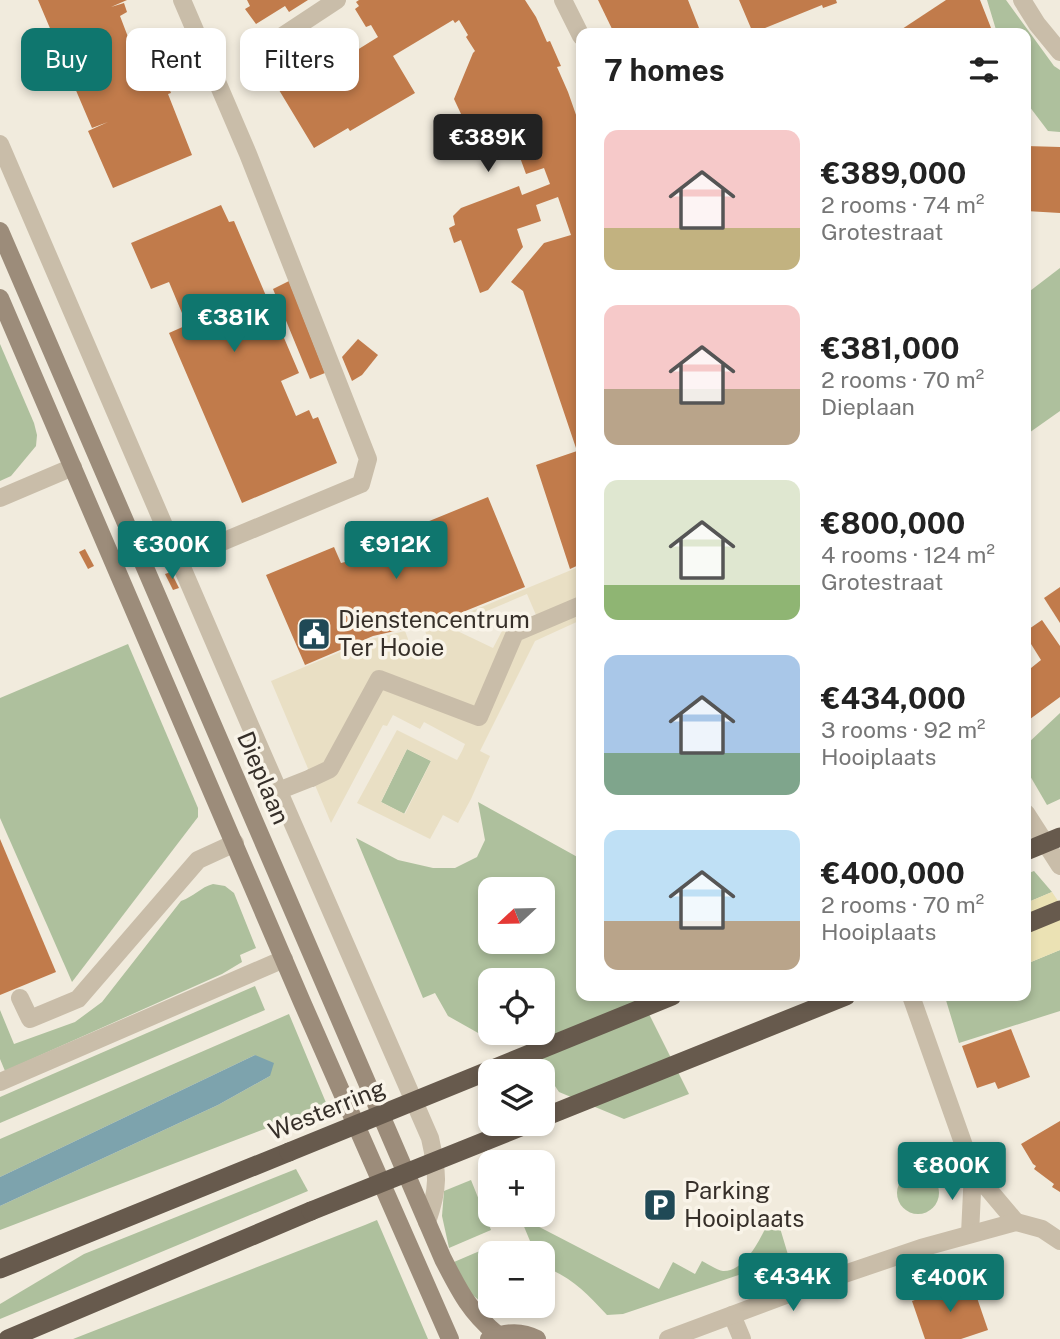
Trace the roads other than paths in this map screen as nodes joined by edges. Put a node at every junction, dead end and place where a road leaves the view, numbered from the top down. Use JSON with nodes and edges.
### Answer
{"nodes":[{"id":1,"x":182,"y":0,"type":"edge"},
{"id":2,"x":337,"y":0,"type":"edge"},
{"id":3,"x":564,"y":0,"type":"edge"},
{"id":4,"x":1022,"y":0,"type":"edge"},
{"id":5,"x":294,"y":28,"type":"edge"},
{"id":6,"x":577,"y":28,"type":"edge"},
{"id":7,"x":1060,"y":52,"type":"edge"},
{"id":8,"x":0,"y":144,"type":"edge"},
{"id":9,"x":0,"y":231,"type":"edge"},
{"id":10,"x":0,"y":298,"type":"edge"},
{"id":11,"x":74,"y":467,"type":"junction"},
{"id":12,"x":0,"y":498,"type":"edge"},
{"id":13,"x":179,"y":560,"type":"junction"},
{"id":14,"x":576,"y":607,"type":"edge"},
{"id":15,"x":278,"y":791,"type":"junction"},
{"id":16,"x":1031,"y":821,"type":"edge"},
{"id":17,"x":1060,"y":837,"type":"edge"},
{"id":18,"x":234,"y":843,"type":"junction"},
{"id":19,"x":1031,"y":849,"type":"edge"},
{"id":20,"x":1060,"y":866,"type":"edge"},
{"id":21,"x":1060,"y":910,"type":"edge"},
{"id":22,"x":1031,"y":922,"type":"edge"},
{"id":23,"x":284,"y":959,"type":"junction"},
{"id":24,"x":20,"y":998,"type":"dead end"},
{"id":25,"x":660,"y":1001,"type":"edge"},
{"id":26,"x":834,"y":1001,"type":"edge"},
{"id":27,"x":913,"y":1001,"type":"edge"},
{"id":28,"x":0,"y":1082,"type":"edge"},
{"id":29,"x":555,"y":1113,"type":"edge"},
{"id":30,"x":498,"y":1136,"type":"edge"},
{"id":31,"x":973,"y":1171,"type":"junction"},
{"id":32,"x":427,"y":1222,"type":"junction"},
{"id":33,"x":1016,"y":1222,"type":"junction"},
{"id":34,"x":970,"y":1234,"type":"junction"},
{"id":35,"x":1060,"y":1241,"type":"edge"},
{"id":36,"x":0,"y":1269,"type":"edge"},
{"id":37,"x":732,"y":1315,"type":"junction"},
{"id":38,"x":493,"y":1337,"type":"edge"},
{"id":39,"x":8,"y":1339,"type":"edge"},
{"id":40,"x":450,"y":1339,"type":"edge"},
{"id":41,"x":537,"y":1339,"type":"edge"},
{"id":42,"x":668,"y":1339,"type":"edge"},
{"id":43,"x":742,"y":1339,"type":"edge"}],
"edges":[{"from":1,"to":13,"type":"street"},
{"from":2,"to":5,"type":"street"},
{"from":3,"to":6,"type":"street"},
{"from":4,"to":7,"type":"street"},
{"from":8,"to":13,"type":"street"},
{"from":9,"to":32,"type":"main road","name":"Dieplaan"},
{"from":10,"to":11,"type":"main road"},
{"from":11,"to":12,"type":"street"},
{"from":11,"to":18,"type":"main road"},
{"from":13,"to":15,"type":"street"},
{"from":14,"to":15,"type":"street"},
{"from":15,"to":32,"type":"street"},
{"from":16,"to":20,"type":"street"},
{"from":17,"to":19,"type":"highway","bridge":true},
{"from":18,"to":23,"type":"main road"},
{"from":18,"to":24,"type":"street"},
{"from":21,"to":22,"type":"highway"},
{"from":23,"to":28,"type":"street"},
{"from":23,"to":40,"type":"main road"},
{"from":25,"to":36,"type":"highway","name":"Westerring","bridge":true},
{"from":26,"to":29,"type":"highway"},
{"from":27,"to":31,"type":"street"},
{"from":30,"to":39,"type":"highway","bridge":true},
{"from":31,"to":33,"type":"street"},
{"from":31,"to":34,"type":"street"},
{"from":32,"to":38,"type":"main road","name":"Dieplaan"},
{"from":33,"to":34,"type":"street"},
{"from":33,"to":35,"type":"street"},
{"from":34,"to":37,"type":"street"},
{"from":37,"to":42,"type":"street"},
{"from":37,"to":43,"type":"street"},
{"from":38,"to":41,"type":"main road","name":"Dieplaan"}]}
